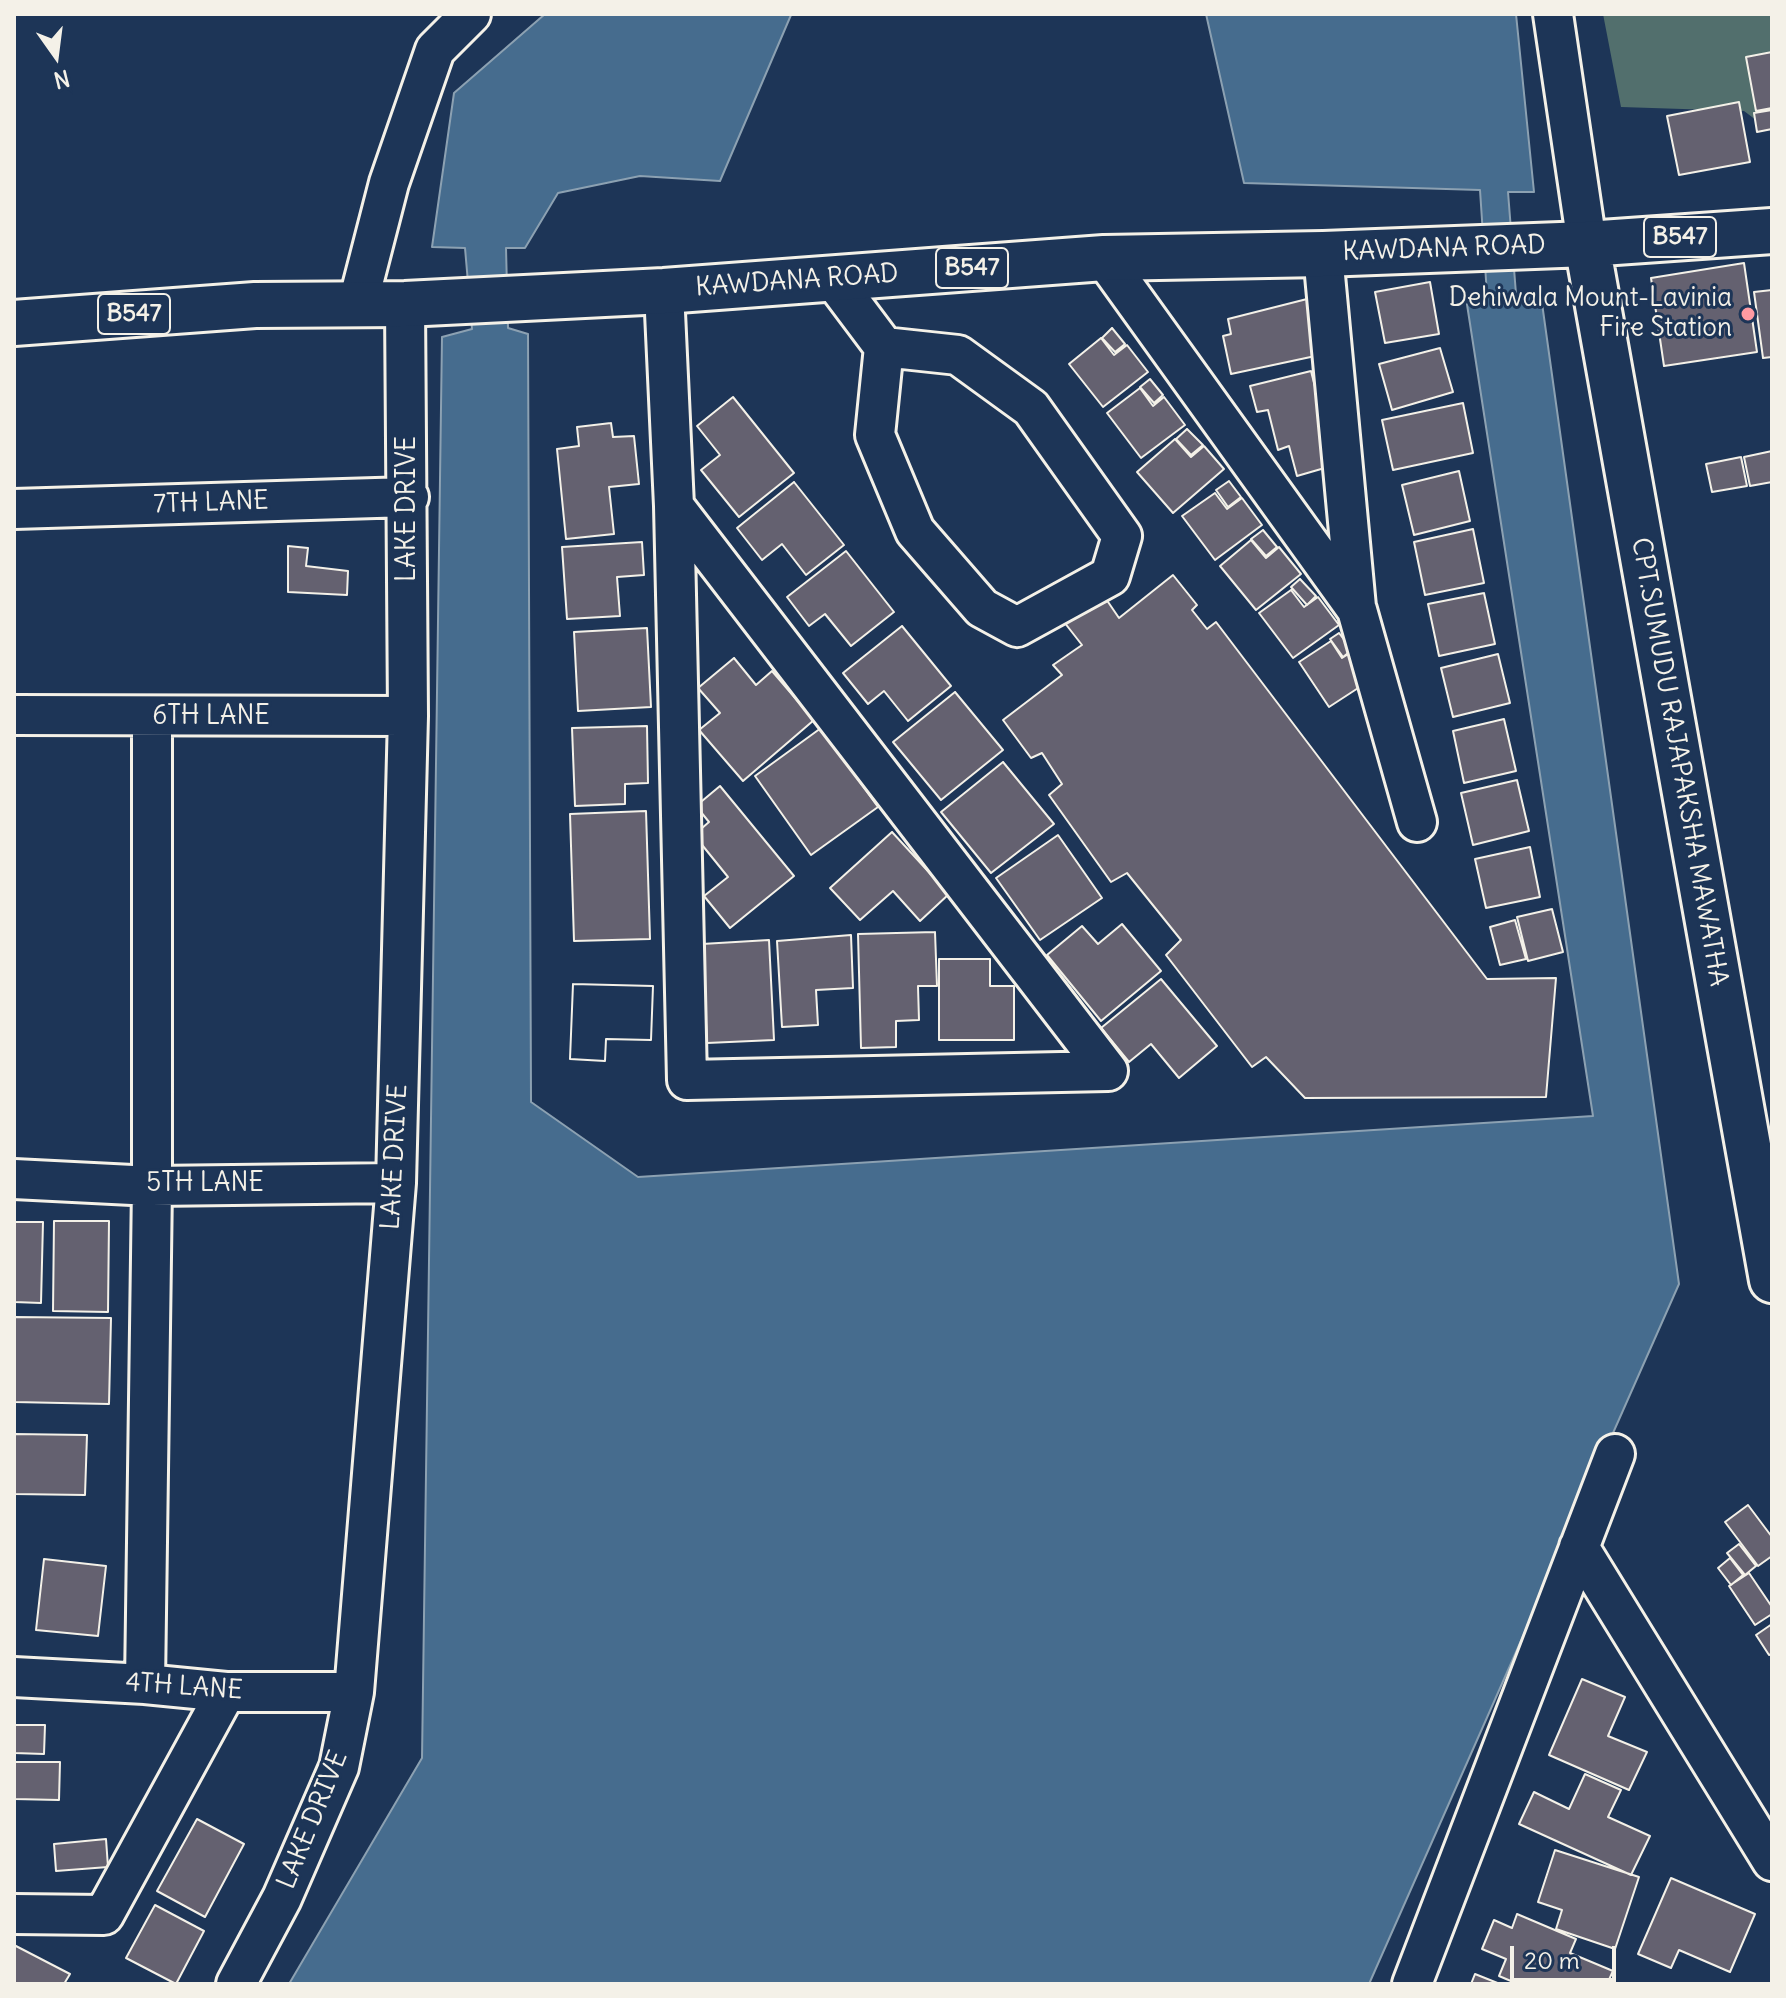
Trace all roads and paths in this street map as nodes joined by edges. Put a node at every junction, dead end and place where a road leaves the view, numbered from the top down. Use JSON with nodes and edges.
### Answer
{"nodes":[{"id":1,"x":471,"y":14,"type":"edge"},
{"id":2,"x":1553,"y":14,"type":"edge"},
{"id":3,"x":1772,"y":231,"type":"edge"},
{"id":4,"x":1570,"y":244,"type":"junction"},
{"id":5,"x":1323,"y":254,"type":"junction"},
{"id":6,"x":1104,"y":258,"type":"junction"},
{"id":7,"x":833,"y":279,"type":"junction"},
{"id":8,"x":664,"y":291,"type":"junction"},
{"id":9,"x":358,"y":303,"type":"junction"},
{"id":10,"x":405,"y":304,"type":"junction"},
{"id":11,"x":14,"y":323,"type":"edge"},
{"id":12,"x":884,"y":347,"type":"junction"},
{"id":13,"x":409,"y":497,"type":"junction"},
{"id":14,"x":674,"y":506,"type":"junction"},
{"id":15,"x":14,"y":509,"type":"edge"},
{"id":16,"x":1357,"y":610,"type":"junction"},
{"id":17,"x":14,"y":715,"type":"edge"},
{"id":18,"x":408,"y":716,"type":"junction"},
{"id":19,"x":152,"y":717,"type":"junction"},
{"id":20,"x":1417,"y":822,"type":"dead end"},
{"id":21,"x":14,"y":1179,"type":"edge"},
{"id":22,"x":396,"y":1183,"type":"junction"},
{"id":23,"x":152,"y":1186,"type":"junction"},
{"id":24,"x":1772,"y":1280,"type":"edge"},
{"id":25,"x":1615,"y":1454,"type":"dead end"},
{"id":26,"x":1579,"y":1547,"type":"junction"},
{"id":27,"x":14,"y":1677,"type":"edge"},
{"id":28,"x":145,"y":1684,"type":"junction"},
{"id":29,"x":226,"y":1692,"type":"junction"},
{"id":30,"x":354,"y":1692,"type":"junction"},
{"id":31,"x":1772,"y":1861,"type":"edge"},
{"id":32,"x":14,"y":1914,"type":"edge"},
{"id":33,"x":236,"y":1984,"type":"edge"},
{"id":34,"x":1412,"y":1984,"type":"edge"}],
"edges":[{"from":1,"to":9,"type":"street"},
{"from":2,"to":4,"type":"street"},
{"from":3,"to":4,"type":"main road","name":"KAWDANA ROAD","number":"B547"},
{"from":4,"to":5,"type":"main road","name":"KAWDANA ROAD","number":"B547"},
{"from":4,"to":24,"type":"main road","name":"CPT.SUMUDU RAJAPAKSHA MAWATHA"},
{"from":5,"to":6,"type":"main road","name":"KAWDANA ROAD","number":"B547"},
{"from":5,"to":16,"type":"street"},
{"from":6,"to":7,"type":"main road","name":"KAWDANA ROAD","number":"B547"},
{"from":6,"to":16,"type":"street"},
{"from":7,"to":8,"type":"main road","name":"KAWDANA ROAD","number":"B547"},
{"from":7,"to":12,"type":"street"},
{"from":8,"to":10,"type":"main road","name":"KAWDANA ROAD","number":"B547"},
{"from":8,"to":14,"type":"street"},
{"from":9,"to":10,"type":"main road","name":"KAWDANA ROAD","number":"B547"},
{"from":9,"to":11,"type":"main road","name":"KAWDANA ROAD","number":"B547"},
{"from":10,"to":13,"type":"street","name":"LAKE DRIVE"},
{"from":12,"to":12,"type":"street"},
{"from":13,"to":15,"type":"street","name":"7TH LANE"},
{"from":13,"to":18,"type":"street","name":"LAKE DRIVE"},
{"from":14,"to":14,"type":"street"},
{"from":16,"to":20,"type":"street"},
{"from":17,"to":19,"type":"street","name":"6TH LANE"},
{"from":18,"to":19,"type":"street","name":"6TH LANE"},
{"from":18,"to":22,"type":"street","name":"LAKE DRIVE"},
{"from":19,"to":23,"type":"street"},
{"from":21,"to":23,"type":"street","name":"5TH LANE"},
{"from":22,"to":23,"type":"street","name":"5TH LANE"},
{"from":22,"to":30,"type":"street","name":"LAKE DRIVE"},
{"from":23,"to":28,"type":"street"},
{"from":25,"to":26,"type":"street"},
{"from":26,"to":31,"type":"street"},
{"from":26,"to":34,"type":"street"},
{"from":27,"to":28,"type":"street","name":"4TH LANE"},
{"from":28,"to":29,"type":"street","name":"4TH LANE"},
{"from":29,"to":30,"type":"street","name":"4TH LANE"},
{"from":29,"to":32,"type":"street"},
{"from":30,"to":33,"type":"street","name":"LAKE DRIVE"}]}
